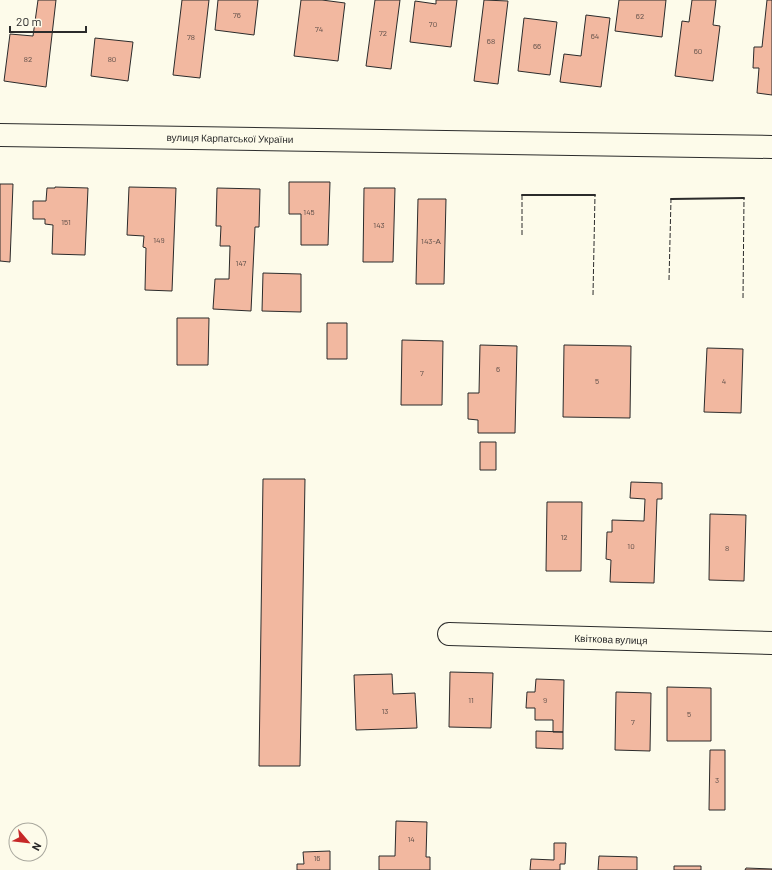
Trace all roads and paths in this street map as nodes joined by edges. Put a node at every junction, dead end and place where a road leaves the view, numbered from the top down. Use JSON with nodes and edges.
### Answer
{"nodes":[{"id":1,"x":0,"y":135,"type":"edge"},
{"id":2,"x":772,"y":147,"type":"edge"},
{"id":3,"x":449,"y":634,"type":"dead end"},
{"id":4,"x":772,"y":643,"type":"edge"}],
"edges":[{"from":1,"to":2,"type":"main road","name":"вулиця Карпатської України"},
{"from":3,"to":4,"type":"main road","name":"Квіткова вулиця"}]}
